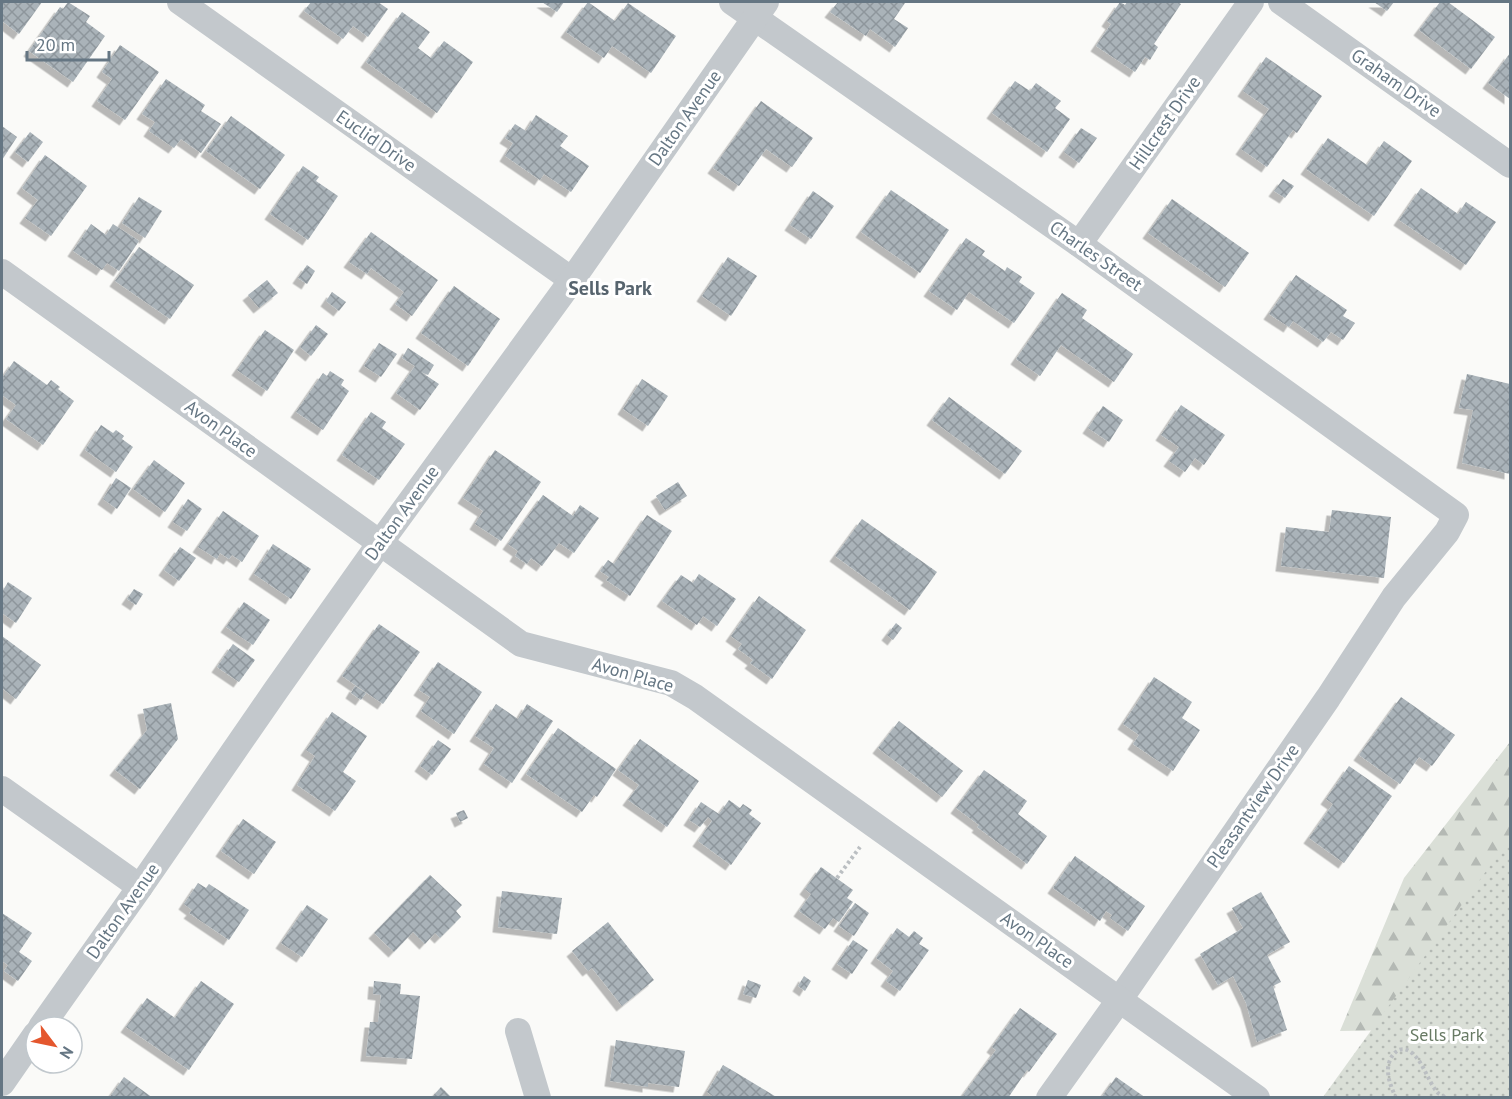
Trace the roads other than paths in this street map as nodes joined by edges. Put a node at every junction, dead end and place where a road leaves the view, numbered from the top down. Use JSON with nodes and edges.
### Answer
{"nodes":[{"id":1,"x":180,"y":2,"type":"edge"},
{"id":2,"x":732,"y":2,"type":"edge"},
{"id":3,"x":1251,"y":2,"type":"edge"},
{"id":4,"x":1281,"y":2,"type":"edge"},
{"id":5,"x":760,"y":10,"type":"edge"},
{"id":6,"x":1510,"y":165,"type":"edge"},
{"id":7,"x":1079,"y":244,"type":"junction"},
{"id":8,"x":2,"y":272,"type":"edge"},
{"id":9,"x":572,"y":280,"type":"junction"},
{"id":10,"x":1456,"y":515,"type":"joint"},
{"id":11,"x":380,"y":543,"type":"junction"},
{"id":12,"x":2,"y":789,"type":"edge"},
{"id":13,"x":140,"y":887,"type":"junction"},
{"id":14,"x":1120,"y":999,"type":"junction"},
{"id":15,"x":49,"y":1015,"type":"edge"},
{"id":16,"x":518,"y":1031,"type":"dead end"},
{"id":17,"x":24,"y":1051,"type":"edge"},
{"id":18,"x":2,"y":1083,"type":"edge"},
{"id":19,"x":538,"y":1098,"type":"edge"},
{"id":20,"x":1049,"y":1098,"type":"edge"},
{"id":21,"x":1257,"y":1098,"type":"edge"}],
"edges":[{"from":1,"to":9,"type":"street","name":"Euclid Drive"},
{"from":2,"to":5,"type":"street","name":"Charles Street"},
{"from":3,"to":7,"type":"street","name":"Hillcrest Drive"},
{"from":4,"to":6,"type":"street","name":"Graham Drive"},
{"from":5,"to":7,"type":"street","name":"Charles Street"},
{"from":5,"to":9,"type":"street","name":"Dalton Avenue"},
{"from":7,"to":10,"type":"street","name":"Charles Street"},
{"from":8,"to":11,"type":"street","name":"Avon Place"},
{"from":9,"to":11,"type":"street","name":"Dalton Avenue"},
{"from":10,"to":14,"type":"street","name":"Pleasantview Drive"},
{"from":11,"to":13,"type":"street","name":"Dalton Avenue"},
{"from":11,"to":14,"type":"street","name":"Avon Place"},
{"from":12,"to":13,"type":"street"},
{"from":13,"to":15,"type":"street","name":"Dalton Avenue"},
{"from":14,"to":20,"type":"street","name":"Pleasantview Drive"},
{"from":14,"to":21,"type":"street","name":"Avon Place"},
{"from":16,"to":19,"type":"street"},
{"from":17,"to":18,"type":"street"}]}
